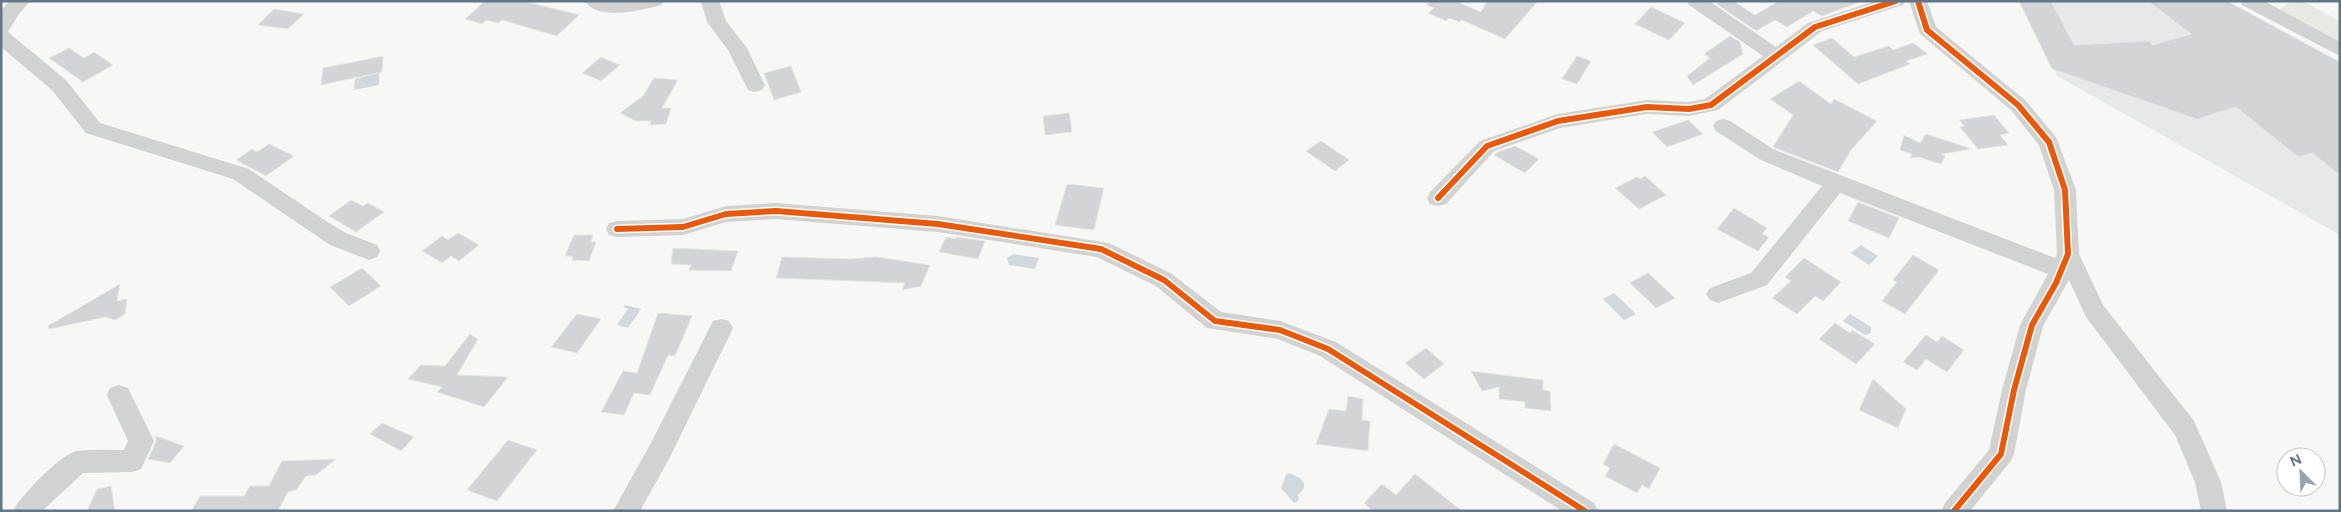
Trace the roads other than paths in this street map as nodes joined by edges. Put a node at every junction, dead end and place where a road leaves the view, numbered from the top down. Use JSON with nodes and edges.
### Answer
{"nodes":[{"id":1,"x":21,"y":1,"type":"edge"},
{"id":2,"x":594,"y":1,"type":"edge"},
{"id":3,"x":654,"y":1,"type":"edge"},
{"id":4,"x":710,"y":1,"type":"edge"},
{"id":5,"x":1696,"y":1,"type":"edge"},
{"id":6,"x":1896,"y":1,"type":"edge"},
{"id":7,"x":1918,"y":1,"type":"edge"},
{"id":8,"x":2261,"y":4,"type":"edge"},
{"id":9,"x":1,"y":28,"type":"edge"},
{"id":10,"x":1,"y":36,"type":"edge"},
{"id":11,"x":2340,"y":50,"type":"edge"},
{"id":12,"x":1776,"y":56,"type":"junction"},
{"id":13,"x":755,"y":85,"type":"dead end"},
{"id":14,"x":1723,"y":126,"type":"dead end"},
{"id":15,"x":1836,"y":182,"type":"junction"},
{"id":16,"x":1438,"y":198,"type":"dead end"},
{"id":17,"x":617,"y":229,"type":"dead end"},
{"id":18,"x":369,"y":251,"type":"dead end"},
{"id":19,"x":2065,"y":262,"type":"junction"},
{"id":20,"x":1718,"y":294,"type":"dead end"},
{"id":21,"x":722,"y":328,"type":"dead end"},
{"id":22,"x":119,"y":395,"type":"dead end"},
{"id":23,"x":26,"y":511,"type":"edge"},
{"id":24,"x":626,"y":511,"type":"edge"},
{"id":25,"x":1585,"y":511,"type":"edge"},
{"id":26,"x":1954,"y":511,"type":"edge"},
{"id":27,"x":2214,"y":511,"type":"edge"}],
"edges":[{"from":1,"to":9,"type":"street"},
{"from":2,"to":3,"type":"street"},
{"from":4,"to":13,"type":"street"},
{"from":5,"to":12,"type":"street"},
{"from":6,"to":12,"type":"street"},
{"from":7,"to":19,"type":"street"},
{"from":8,"to":11,"type":"street"},
{"from":10,"to":18,"type":"street"},
{"from":12,"to":16,"type":"street"},
{"from":14,"to":15,"type":"street"},
{"from":15,"to":19,"type":"street"},
{"from":15,"to":20,"type":"street"},
{"from":17,"to":25,"type":"street"},
{"from":19,"to":26,"type":"street"},
{"from":19,"to":27,"type":"street"},
{"from":21,"to":24,"type":"street"},
{"from":22,"to":23,"type":"street"}]}
